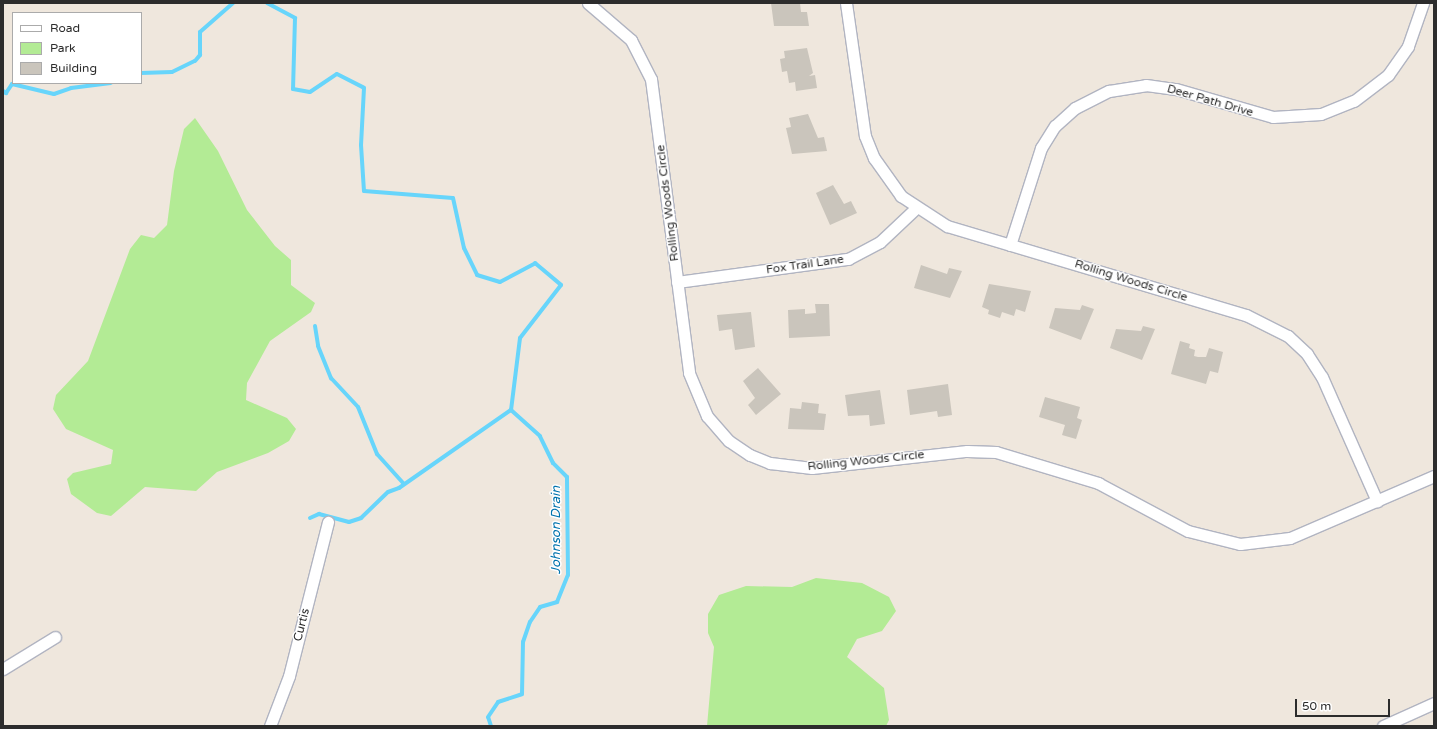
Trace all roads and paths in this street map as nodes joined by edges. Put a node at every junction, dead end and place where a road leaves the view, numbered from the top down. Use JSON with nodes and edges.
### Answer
{"nodes":[{"id":1,"x":846,"y":3,"type":"edge"},
{"id":2,"x":1423,"y":3,"type":"edge"},
{"id":3,"x":596,"y":5,"type":"edge"},
{"id":4,"x":916,"y":208,"type":"junction"},
{"id":5,"x":1010,"y":245,"type":"junction"},
{"id":6,"x":677,"y":282,"type":"junction"},
{"id":7,"x":1434,"y":476,"type":"edge"},
{"id":8,"x":1378,"y":501,"type":"junction"},
{"id":9,"x":328,"y":522,"type":"dead end"},
{"id":10,"x":55,"y":637,"type":"dead end"},
{"id":11,"x":3,"y":669,"type":"edge"},
{"id":12,"x":1434,"y":703,"type":"edge"},
{"id":13,"x":270,"y":726,"type":"edge"},
{"id":14,"x":1383,"y":726,"type":"edge"}],
"edges":[{"from":1,"to":4,"type":"street","name":"Rolling Woods Circle"},
{"from":2,"to":5,"type":"street","name":"Deer Path Drive"},
{"from":3,"to":6,"type":"street","name":"Rolling Woods Circle"},
{"from":4,"to":5,"type":"street","name":"Rolling Woods Circle"},
{"from":4,"to":6,"type":"street","name":"Fox Trail Lane"},
{"from":5,"to":8,"type":"street","name":"Rolling Woods Circle"},
{"from":6,"to":8,"type":"street","name":"Rolling Woods Circle"},
{"from":7,"to":8,"type":"street","name":"Rolling Woods Circle"},
{"from":9,"to":13,"type":"street","name":"Curtis"},
{"from":10,"to":11,"type":"street"},
{"from":12,"to":14,"type":"street"}]}
